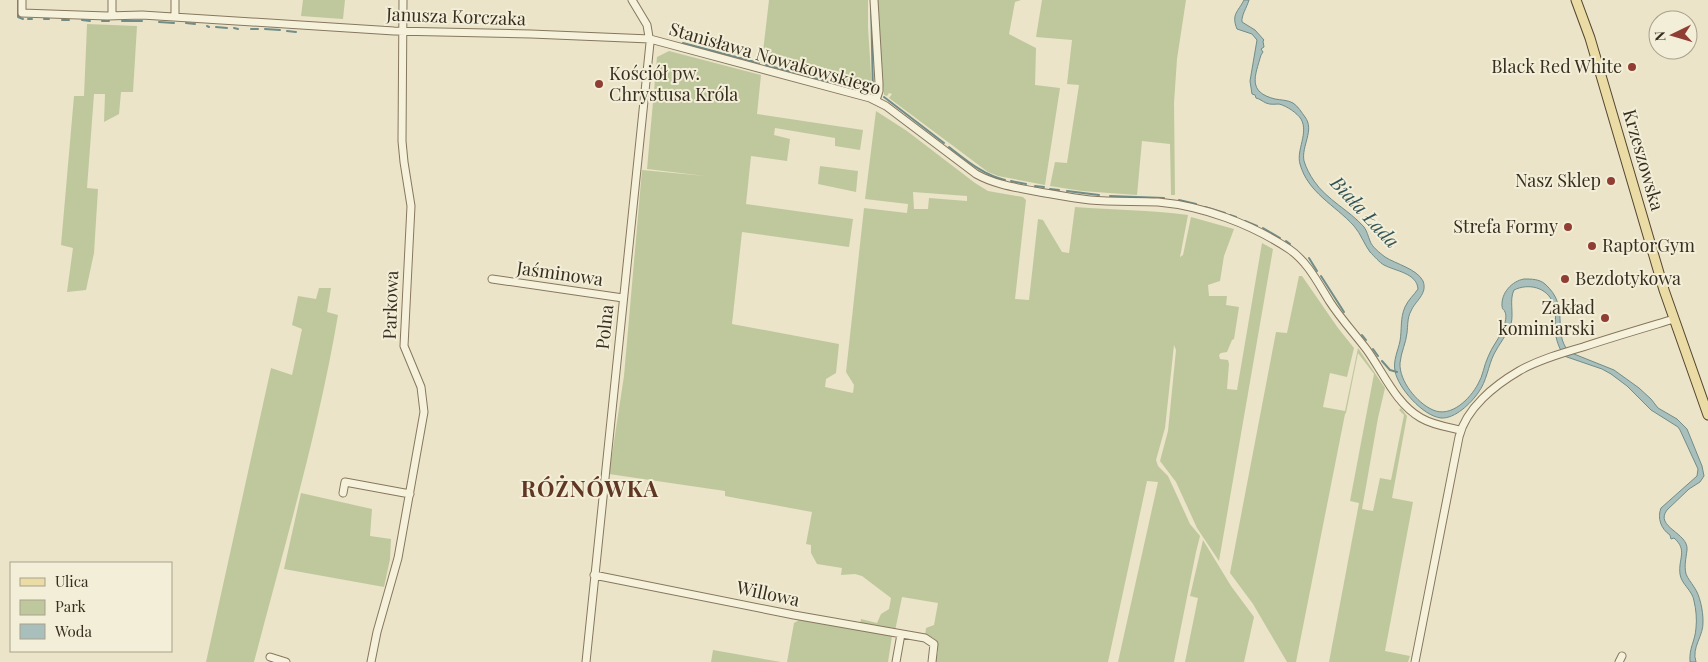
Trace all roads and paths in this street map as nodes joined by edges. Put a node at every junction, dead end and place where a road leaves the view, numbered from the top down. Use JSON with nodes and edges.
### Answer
{"nodes":[{"id":1,"x":22,"y":0,"type":"edge"},
{"id":2,"x":112,"y":0,"type":"edge"},
{"id":3,"x":176,"y":0,"type":"edge"},
{"id":4,"x":403,"y":0,"type":"edge"},
{"id":5,"x":632,"y":0,"type":"edge"},
{"id":6,"x":874,"y":0,"type":"edge"},
{"id":7,"x":1576,"y":0,"type":"edge"},
{"id":8,"x":112,"y":16,"type":"junction"},
{"id":9,"x":175,"y":17,"type":"junction"},
{"id":10,"x":402,"y":31,"type":"junction"},
{"id":11,"x":650,"y":39,"type":"junction"},
{"id":12,"x":876,"y":100,"type":"junction"},
{"id":13,"x":492,"y":279,"type":"dead end"},
{"id":14,"x":623,"y":298,"type":"junction"},
{"id":15,"x":1674,"y":319,"type":"junction"},
{"id":16,"x":1708,"y":413,"type":"edge"},
{"id":17,"x":1460,"y":430,"type":"junction"},
{"id":18,"x":343,"y":493,"type":"dead end"},
{"id":19,"x":410,"y":494,"type":"junction"},
{"id":20,"x":594,"y":574,"type":"junction"},
{"id":21,"x":901,"y":634,"type":"junction"},
{"id":22,"x":270,"y":657,"type":"dead end"},
{"id":23,"x":286,"y":662,"type":"edge"},
{"id":24,"x":372,"y":662,"type":"edge"},
{"id":25,"x":586,"y":662,"type":"edge"},
{"id":26,"x":896,"y":662,"type":"edge"},
{"id":27,"x":932,"y":662,"type":"edge"},
{"id":28,"x":1415,"y":662,"type":"edge"}],
"edges":[{"from":1,"to":8,"type":"street","name":"Janusza Korczaka"},
{"from":2,"to":8,"type":"street"},
{"from":3,"to":9,"type":"street"},
{"from":4,"to":10,"type":"street","name":"Parkowa"},
{"from":5,"to":11,"type":"street","name":"Polna"},
{"from":6,"to":12,"type":"street"},
{"from":7,"to":15,"type":"main road","name":"Krzeszowska"},
{"from":8,"to":9,"type":"street","name":"Janusza Korczaka"},
{"from":9,"to":10,"type":"street","name":"Janusza Korczaka"},
{"from":10,"to":11,"type":"street","name":"Janusza Korczaka"},
{"from":10,"to":19,"type":"street","name":"Parkowa"},
{"from":11,"to":12,"type":"street","name":"Stanisława Nowakowskiego"},
{"from":11,"to":14,"type":"street","name":"Polna"},
{"from":12,"to":17,"type":"street","name":"Stanisława Nowakowskiego"},
{"from":13,"to":14,"type":"street","name":"Jaśminowa"},
{"from":14,"to":20,"type":"street","name":"Polna"},
{"from":15,"to":16,"type":"main road","name":"Krzeszowska"},
{"from":15,"to":17,"type":"street"},
{"from":17,"to":28,"type":"street"},
{"from":18,"to":19,"type":"street"},
{"from":19,"to":24,"type":"street","name":"Parkowa"},
{"from":20,"to":21,"type":"street","name":"Willowa"},
{"from":20,"to":25,"type":"street","name":"Polna"},
{"from":21,"to":26,"type":"street"},
{"from":21,"to":27,"type":"street","name":"Willowa"},
{"from":22,"to":23,"type":"street"}]}
